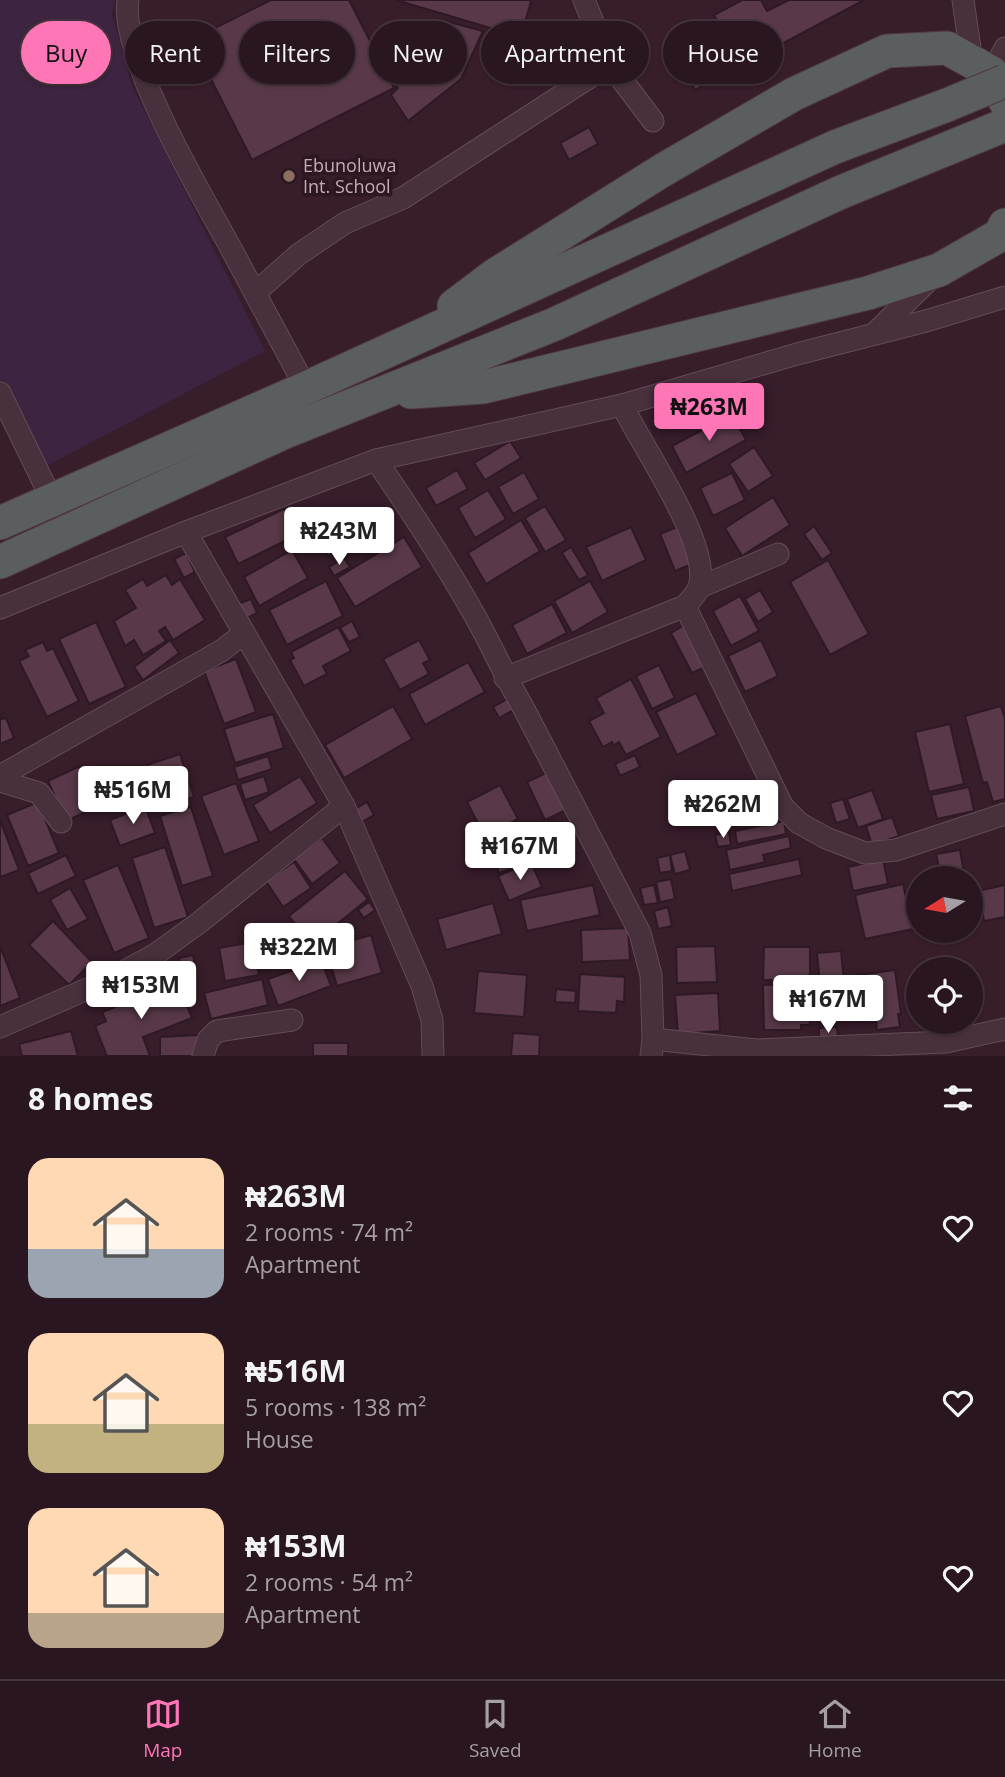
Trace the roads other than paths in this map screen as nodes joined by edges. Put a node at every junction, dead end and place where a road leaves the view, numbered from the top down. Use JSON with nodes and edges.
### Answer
{"nodes":[{"id":1,"x":128,"y":0,"type":"edge"},
{"id":2,"x":584,"y":0,"type":"edge"},
{"id":3,"x":963,"y":0,"type":"edge"},
{"id":4,"x":593,"y":21,"type":"edge"},
{"id":5,"x":996,"y":73,"type":"edge"},
{"id":6,"x":579,"y":84,"type":"edge"},
{"id":7,"x":625,"y":84,"type":"edge"},
{"id":8,"x":653,"y":121,"type":"dead end"},
{"id":9,"x":1005,"y":125,"type":"edge"},
{"id":10,"x":1005,"y":225,"type":"edge"},
{"id":11,"x":939,"y":270,"type":"junction"},
{"id":12,"x":255,"y":293,"type":"junction"},
{"id":13,"x":1005,"y":297,"type":"edge"},
{"id":14,"x":874,"y":334,"type":"junction"},
{"id":15,"x":405,"y":343,"type":"junction"},
{"id":16,"x":306,"y":388,"type":"junction"},
{"id":17,"x":0,"y":393,"type":"edge"},
{"id":18,"x":381,"y":394,"type":"junction"},
{"id":19,"x":622,"y":405,"type":"junction"},
{"id":20,"x":376,"y":460,"type":"junction"},
{"id":21,"x":52,"y":500,"type":"junction"},
{"id":22,"x":0,"y":523,"type":"edge"},
{"id":23,"x":186,"y":532,"type":"junction"},
{"id":24,"x":778,"y":554,"type":"dead end"},
{"id":25,"x":0,"y":562,"type":"edge"},
{"id":26,"x":700,"y":587,"type":"junction"},
{"id":27,"x":685,"y":606,"type":"junction"},
{"id":28,"x":0,"y":608,"type":"edge"},
{"id":29,"x":243,"y":634,"type":"junction"},
{"id":30,"x":505,"y":678,"type":"junction"},
{"id":31,"x":0,"y":779,"type":"edge"},
{"id":32,"x":344,"y":806,"type":"junction"},
{"id":33,"x":1005,"y":814,"type":"edge"},
{"id":34,"x":61,"y":822,"type":"dead end"},
{"id":35,"x":292,"y":1020,"type":"dead end"},
{"id":36,"x":0,"y":1027,"type":"edge"},
{"id":37,"x":1005,"y":1029,"type":"edge"},
{"id":38,"x":652,"y":1048,"type":"edge"},
{"id":39,"x":203,"y":1056,"type":"edge"},
{"id":40,"x":433,"y":1056,"type":"edge"}],
"edges":[{"from":1,"to":12,"type":"street"},
{"from":2,"to":4,"type":"street"},
{"from":3,"to":5,"type":"street"},
{"from":5,"to":15,"type":"highway","bridge":true},
{"from":5,"to":15,"type":"highway"},
{"from":6,"to":12,"type":"street"},
{"from":7,"to":8,"type":"street"},
{"from":9,"to":18,"type":"highway"},
{"from":10,"to":11,"type":"highway"},
{"from":11,"to":14,"type":"street"},
{"from":11,"to":18,"type":"highway"},
{"from":12,"to":16,"type":"street"},
{"from":13,"to":14,"type":"street"},
{"from":14,"to":19,"type":"street"},
{"from":15,"to":16,"type":"highway"},
{"from":16,"to":21,"type":"highway"},
{"from":17,"to":21,"type":"street"},
{"from":18,"to":25,"type":"highway"},
{"from":19,"to":20,"type":"street"},
{"from":19,"to":26,"type":"street"},
{"from":20,"to":23,"type":"street"},
{"from":20,"to":30,"type":"street"},
{"from":21,"to":22,"type":"highway"},
{"from":23,"to":28,"type":"street"},
{"from":23,"to":29,"type":"street"},
{"from":24,"to":26,"type":"street"},
{"from":26,"to":27,"type":"street"},
{"from":27,"to":30,"type":"street"},
{"from":27,"to":33,"type":"street"},
{"from":29,"to":31,"type":"street"},
{"from":29,"to":32,"type":"street"},
{"from":30,"to":38,"type":"street"},
{"from":31,"to":34,"type":"street"},
{"from":32,"to":36,"type":"street"},
{"from":32,"to":40,"type":"street"},
{"from":35,"to":39,"type":"street"},
{"from":37,"to":38,"type":"street"}]}
